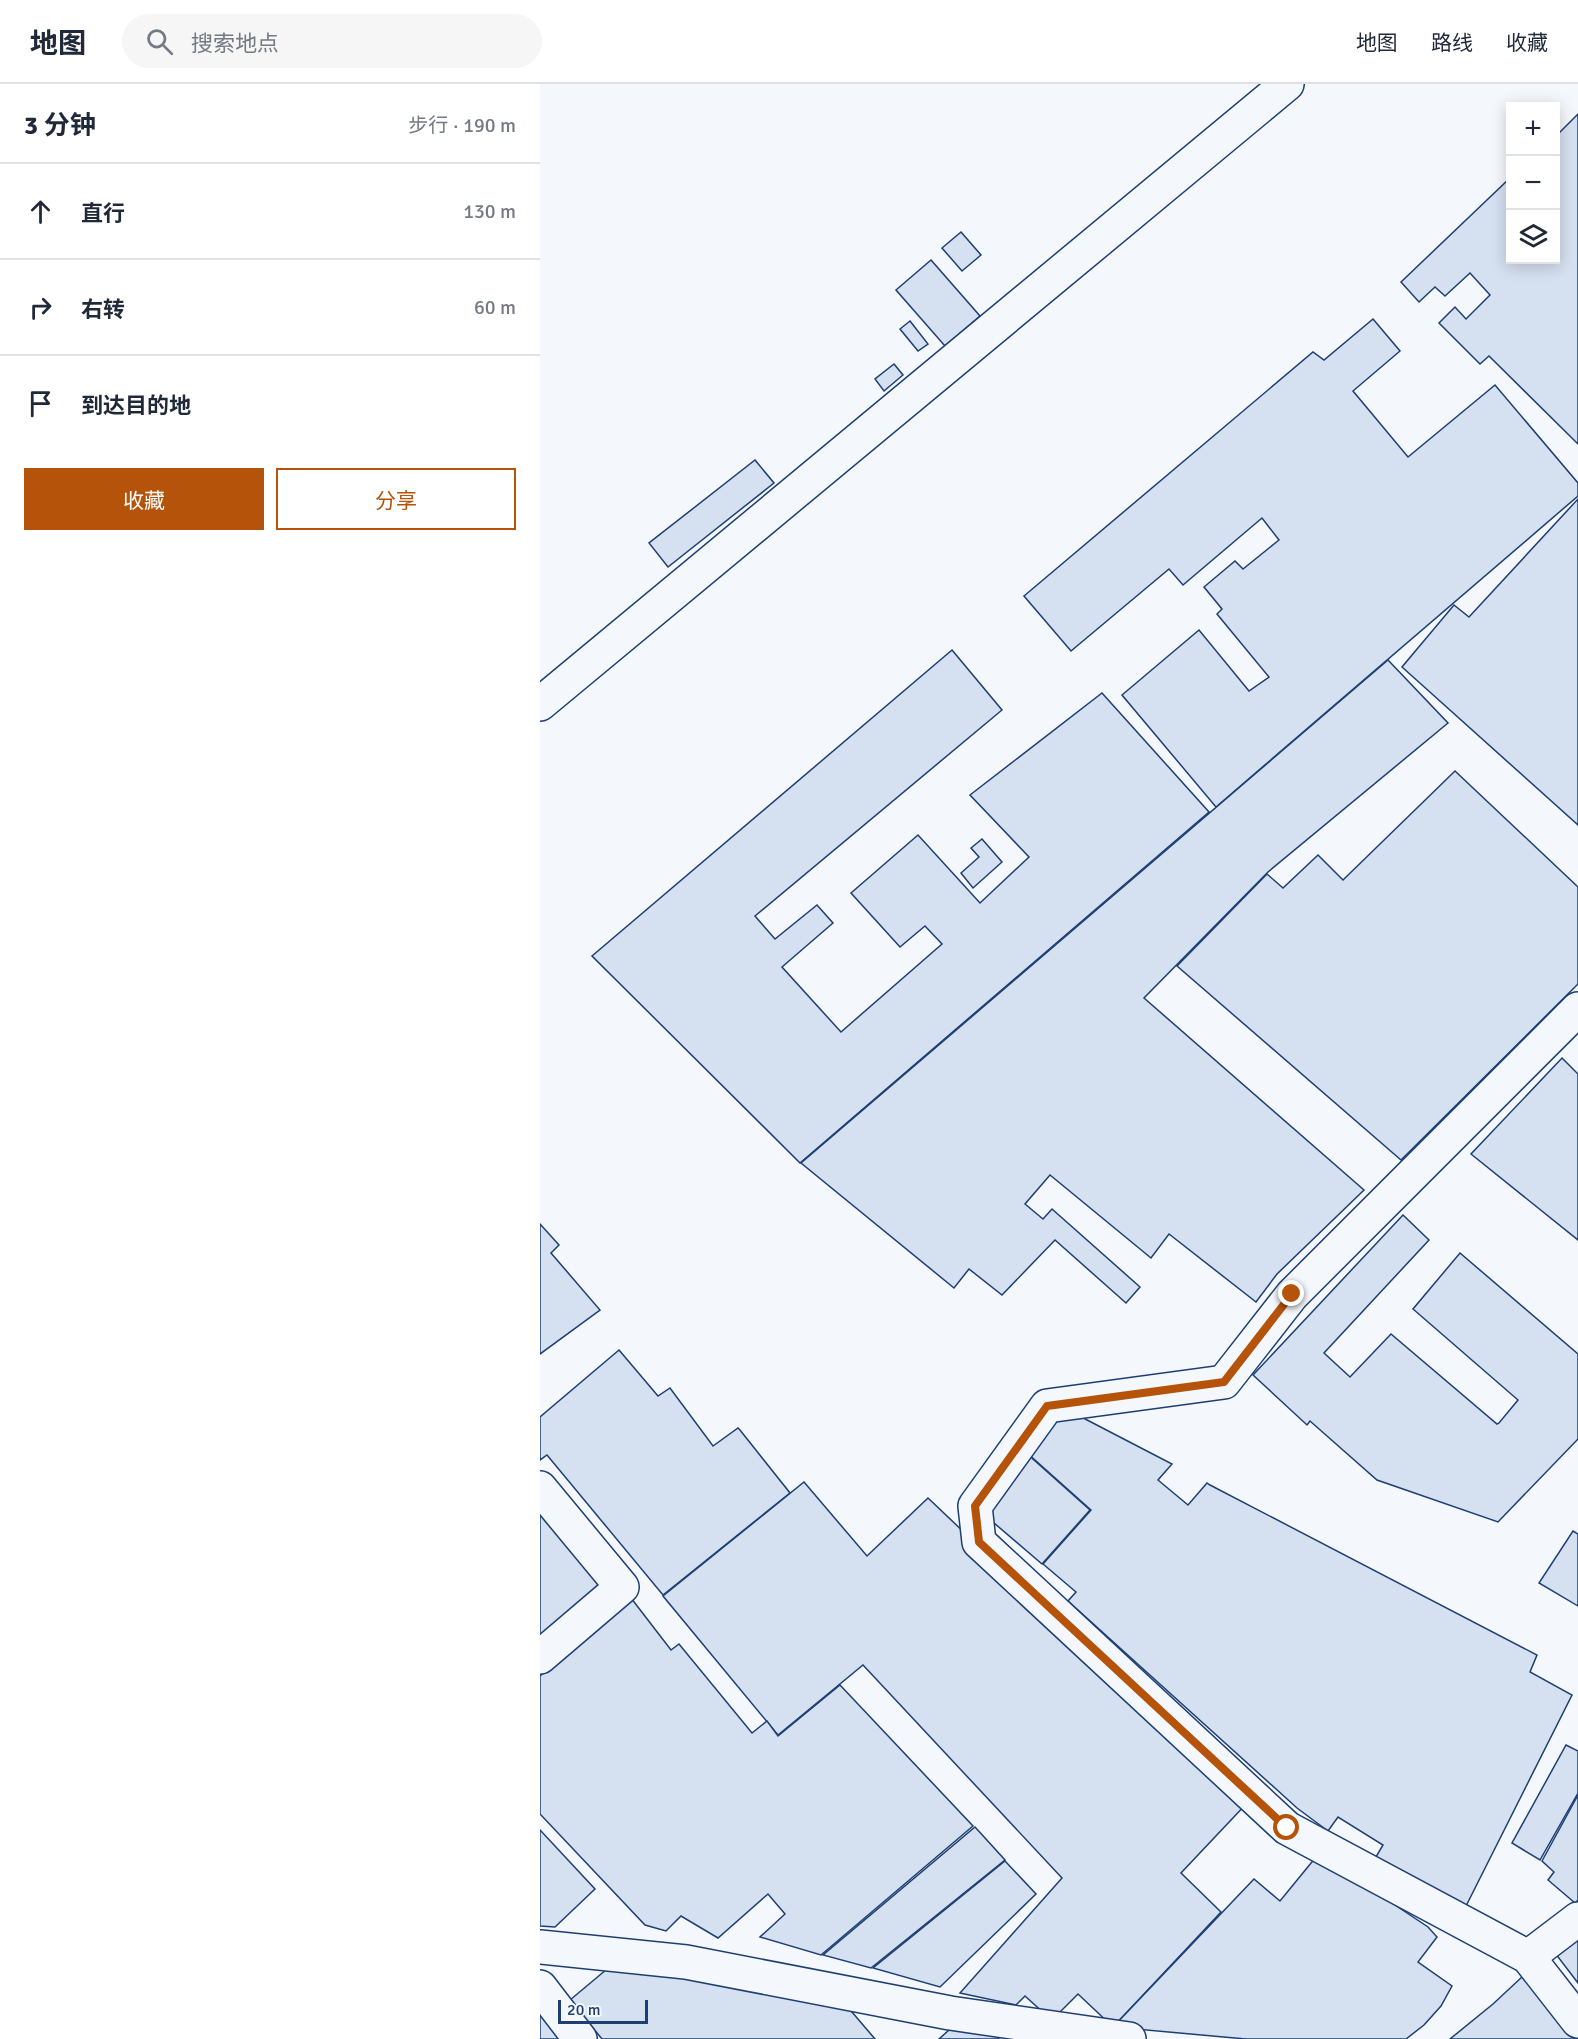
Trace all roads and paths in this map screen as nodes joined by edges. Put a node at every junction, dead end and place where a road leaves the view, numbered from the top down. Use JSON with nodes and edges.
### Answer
{"nodes":[{"id":1,"x":1287,"y":84,"type":"edge"},
{"id":2,"x":540,"y":704,"type":"edge"},
{"id":3,"x":1578,"y":1009,"type":"edge"},
{"id":4,"x":540,"y":1488,"type":"edge"},
{"id":5,"x":540,"y":1658,"type":"edge"},
{"id":6,"x":1578,"y":1919,"type":"edge"},
{"id":7,"x":540,"y":1947,"type":"edge"},
{"id":8,"x":1528,"y":1957,"type":"junction"},
{"id":9,"x":540,"y":1988,"type":"edge"},
{"id":10,"x":1578,"y":2021,"type":"edge"},
{"id":11,"x":580,"y":2039,"type":"edge"},
{"id":12,"x":1129,"y":2039,"type":"edge"}],
"edges":[{"from":1,"to":2,"type":"street"},
{"from":3,"to":8,"type":"street"},
{"from":4,"to":5,"type":"street"},
{"from":6,"to":8,"type":"street"},
{"from":7,"to":12,"type":"street"},
{"from":8,"to":10,"type":"street"},
{"from":9,"to":11,"type":"street"}]}
